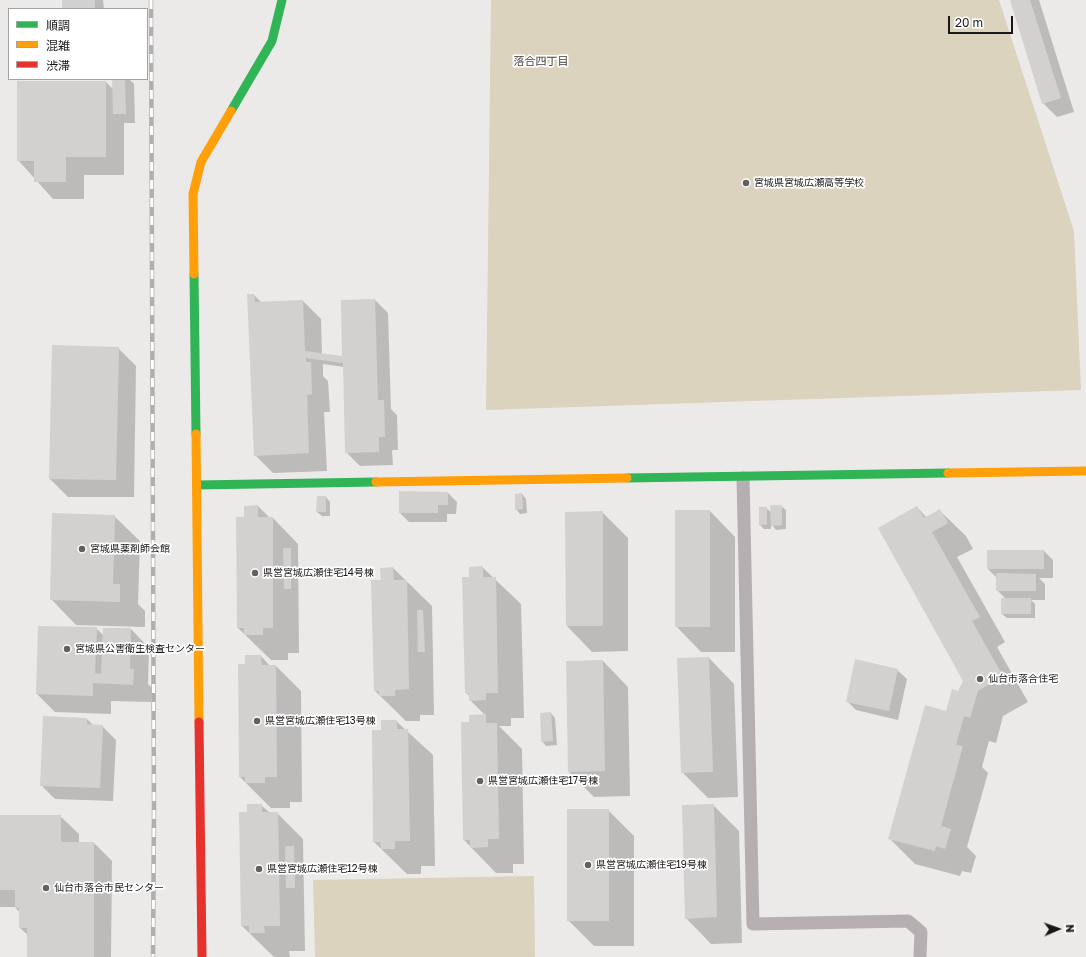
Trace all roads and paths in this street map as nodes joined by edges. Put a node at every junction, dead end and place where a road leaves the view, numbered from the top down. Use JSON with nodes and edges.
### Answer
{"nodes":[{"id":1,"x":282,"y":0,"type":"edge"},
{"id":2,"x":1086,"y":471,"type":"edge"},
{"id":3,"x":744,"y":478,"type":"junction"},
{"id":4,"x":197,"y":485,"type":"junction"},
{"id":5,"x":202,"y":957,"type":"edge"},
{"id":6,"x":920,"y":957,"type":"edge"}],
"edges":[{"from":1,"to":4,"type":"street"},
{"from":2,"to":3,"type":"street"},
{"from":3,"to":4,"type":"street"},
{"from":3,"to":6,"type":"lane"},
{"from":4,"to":5,"type":"street"}]}
